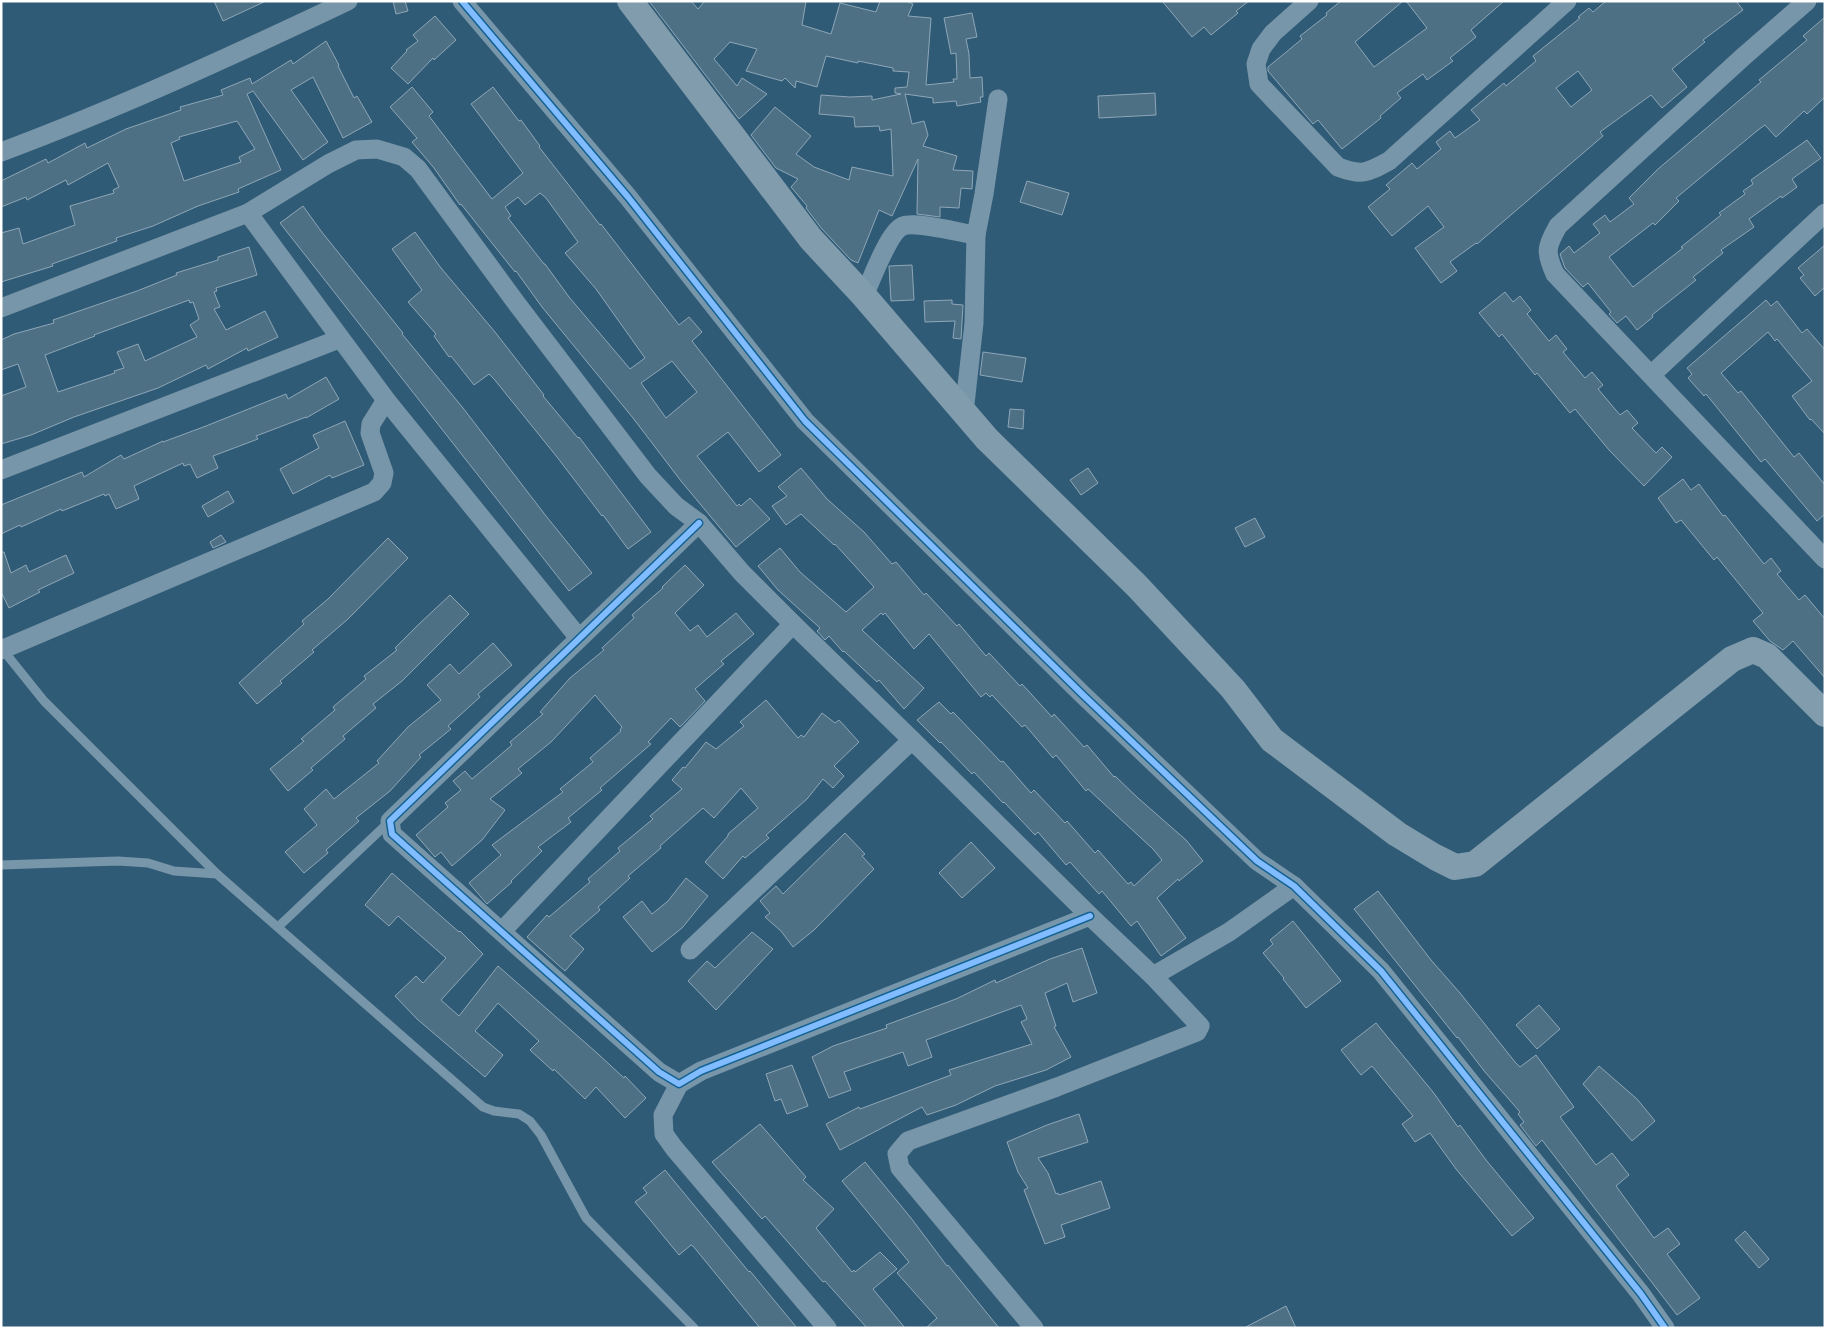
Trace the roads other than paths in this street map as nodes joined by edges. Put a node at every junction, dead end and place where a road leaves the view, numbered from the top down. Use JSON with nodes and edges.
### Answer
{"nodes":[{"id":1,"x":348,"y":1,"type":"edge"},
{"id":2,"x":462,"y":1,"type":"edge"},
{"id":3,"x":630,"y":1,"type":"edge"},
{"id":4,"x":1309,"y":1,"type":"edge"},
{"id":5,"x":1567,"y":1,"type":"edge"},
{"id":6,"x":1808,"y":1,"type":"edge"},
{"id":7,"x":998,"y":99,"type":"dead end"},
{"id":8,"x":1,"y":152,"type":"edge"},
{"id":9,"x":248,"y":213,"type":"junction"},
{"id":10,"x":1825,"y":213,"type":"edge"},
{"id":11,"x":976,"y":235,"type":"junction"},
{"id":12,"x":864,"y":296,"type":"junction"},
{"id":13,"x":1,"y":308,"type":"edge"},
{"id":14,"x":339,"y":338,"type":"junction"},
{"id":15,"x":1651,"y":376,"type":"junction"},
{"id":16,"x":386,"y":400,"type":"junction"},
{"id":17,"x":964,"y":413,"type":"junction"},
{"id":18,"x":1,"y":470,"type":"edge"},
{"id":19,"x":699,"y":523,"type":"junction"},
{"id":20,"x":1825,"y":559,"type":"edge"},
{"id":21,"x":793,"y":624,"type":"junction"},
{"id":22,"x":578,"y":638,"type":"junction"},
{"id":23,"x":2,"y":650,"type":"edge"},
{"id":24,"x":1825,"y":714,"type":"edge"},
{"id":25,"x":912,"y":740,"type":"junction"},
{"id":26,"x":390,"y":821,"type":"junction"},
{"id":27,"x":1,"y":865,"type":"edge"},
{"id":28,"x":217,"y":874,"type":"junction"},
{"id":29,"x":1294,"y":886,"type":"junction"},
{"id":30,"x":1090,"y":916,"type":"junction"},
{"id":31,"x":278,"y":927,"type":"junction"},
{"id":32,"x":502,"y":931,"type":"junction"},
{"id":33,"x":690,"y":950,"type":"dead end"},
{"id":34,"x":1153,"y":976,"type":"junction"},
{"id":35,"x":679,"y":1084,"type":"junction"},
{"id":36,"x":694,"y":1328,"type":"edge"},
{"id":37,"x":827,"y":1328,"type":"edge"},
{"id":38,"x":1034,"y":1328,"type":"edge"},
{"id":39,"x":1665,"y":1328,"type":"edge"}],
"edges":[{"from":1,"to":8,"type":"street"},
{"from":2,"to":29,"type":"street"},
{"from":3,"to":12,"type":"street"},
{"from":4,"to":5,"type":"street"},
{"from":6,"to":15,"type":"street"},
{"from":7,"to":11,"type":"street"},
{"from":9,"to":13,"type":"street"},
{"from":9,"to":14,"type":"street"},
{"from":9,"to":19,"type":"street"},
{"from":10,"to":15,"type":"street"},
{"from":11,"to":12,"type":"street"},
{"from":11,"to":17,"type":"street"},
{"from":12,"to":17,"type":"street"},
{"from":14,"to":16,"type":"street"},
{"from":14,"to":18,"type":"street"},
{"from":15,"to":20,"type":"street"},
{"from":16,"to":22,"type":"street"},
{"from":16,"to":23,"type":"street"},
{"from":17,"to":24,"type":"street"},
{"from":19,"to":21,"type":"street"},
{"from":19,"to":22,"type":"street"},
{"from":21,"to":25,"type":"street"},
{"from":21,"to":32,"type":"street"},
{"from":22,"to":26,"type":"street"},
{"from":23,"to":28,"type":"lane"},
{"from":25,"to":30,"type":"street"},
{"from":25,"to":33,"type":"street"},
{"from":26,"to":31,"type":"lane"},
{"from":26,"to":32,"type":"street"},
{"from":27,"to":28,"type":"lane"},
{"from":28,"to":31,"type":"lane"},
{"from":29,"to":34,"type":"street"},
{"from":29,"to":39,"type":"street"},
{"from":30,"to":34,"type":"street"},
{"from":30,"to":35,"type":"street"},
{"from":31,"to":36,"type":"lane"},
{"from":32,"to":35,"type":"street"},
{"from":34,"to":38,"type":"street"},
{"from":35,"to":37,"type":"street"}]}
